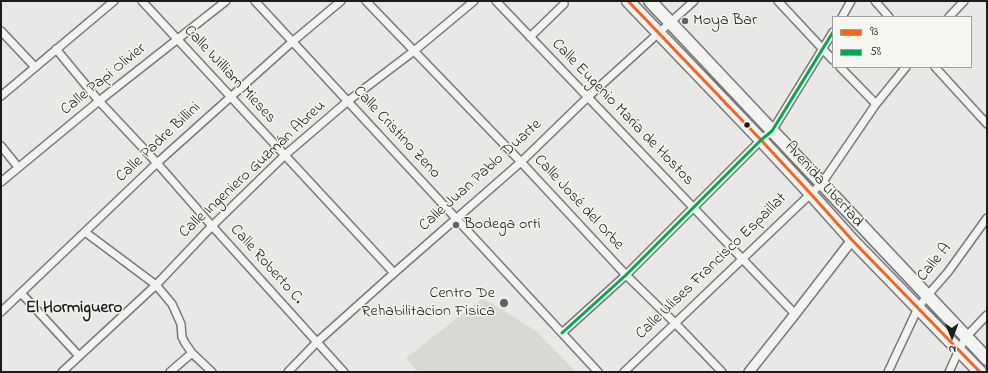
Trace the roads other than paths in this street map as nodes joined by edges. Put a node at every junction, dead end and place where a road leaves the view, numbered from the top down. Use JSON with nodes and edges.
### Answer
{"nodes":[{"id":1,"x":114,"y":1,"type":"edge"},
{"id":2,"x":142,"y":1,"type":"edge"},
{"id":3,"x":226,"y":1,"type":"edge"},
{"id":4,"x":255,"y":1,"type":"edge"},
{"id":5,"x":341,"y":1,"type":"edge"},
{"id":6,"x":366,"y":1,"type":"edge"},
{"id":7,"x":474,"y":1,"type":"edge"},
{"id":8,"x":496,"y":1,"type":"edge"},
{"id":9,"x":628,"y":1,"type":"edge"},
{"id":10,"x":650,"y":1,"type":"edge"},
{"id":11,"x":694,"y":1,"type":"edge"},
{"id":12,"x":778,"y":1,"type":"edge"},
{"id":13,"x":851,"y":1,"type":"edge"},
{"id":14,"x":875,"y":1,"type":"edge"},
{"id":15,"x":964,"y":1,"type":"edge"},
{"id":16,"x":564,"y":4,"type":"dead end"},
{"id":17,"x":843,"y":16,"type":"edge"},
{"id":18,"x":889,"y":16,"type":"edge"},
{"id":19,"x":950,"y":16,"type":"edge"},
{"id":20,"x":670,"y":22,"type":"junction"},
{"id":21,"x":1,"y":31,"type":"edge"},
{"id":22,"x":658,"y":33,"type":"junction"},
{"id":23,"x":832,"y":34,"type":"edge"},
{"id":24,"x":530,"y":37,"type":"junction"},
{"id":25,"x":177,"y":40,"type":"junction"},
{"id":26,"x":292,"y":42,"type":"junction"},
{"id":27,"x":822,"y":49,"type":"junction"},
{"id":28,"x":56,"y":50,"type":"junction"},
{"id":29,"x":414,"y":51,"type":"junction"},
{"id":30,"x":832,"y":59,"type":"edge"},
{"id":31,"x":35,"y":67,"type":"junction"},
{"id":32,"x":841,"y":68,"type":"edge"},
{"id":33,"x":905,"y":68,"type":"edge"},
{"id":34,"x":936,"y":68,"type":"edge"},
{"id":35,"x":1,"y":96,"type":"edge"},
{"id":36,"x":230,"y":96,"type":"junction"},
{"id":37,"x":588,"y":97,"type":"junction"},
{"id":38,"x":100,"y":101,"type":"junction"},
{"id":39,"x":348,"y":101,"type":"junction"},
{"id":40,"x":876,"y":104,"type":"junction"},
{"id":41,"x":987,"y":124,"type":"edge"},
{"id":42,"x":772,"y":131,"type":"junction"},
{"id":43,"x":761,"y":140,"type":"junction"},
{"id":44,"x":1,"y":146,"type":"edge"},
{"id":45,"x":285,"y":155,"type":"junction"},
{"id":46,"x":521,"y":162,"type":"junction"},
{"id":47,"x":157,"y":163,"type":"junction"},
{"id":48,"x":18,"y":167,"type":"junction"},
{"id":49,"x":1,"y":182,"type":"edge"},
{"id":50,"x":822,"y":183,"type":"junction"},
{"id":51,"x":810,"y":193,"type":"junction"},
{"id":52,"x":693,"y":208,"type":"junction"},
{"id":53,"x":987,"y":218,"type":"edge"},
{"id":54,"x":456,"y":219,"type":"junction"},
{"id":55,"x":212,"y":226,"type":"junction"},
{"id":56,"x":85,"y":232,"type":"junction"},
{"id":57,"x":852,"y":240,"type":"junction"},
{"id":58,"x":741,"y":259,"type":"junction"},
{"id":59,"x":394,"y":273,"type":"junction"},
{"id":60,"x":626,"y":275,"type":"junction"},
{"id":61,"x":156,"y":285,"type":"junction"},
{"id":62,"x":21,"y":293,"type":"junction"},
{"id":63,"x":927,"y":296,"type":"junction"},
{"id":64,"x":918,"y":308,"type":"junction"},
{"id":65,"x":1,"y":312,"type":"edge"},
{"id":66,"x":795,"y":314,"type":"junction"},
{"id":67,"x":987,"y":315,"type":"edge"},
{"id":68,"x":676,"y":323,"type":"junction"},
{"id":69,"x":562,"y":334,"type":"junction"},
{"id":70,"x":966,"y":337,"type":"junction"},
{"id":71,"x":317,"y":342,"type":"junction"},
{"id":72,"x":959,"y":350,"type":"junction"},
{"id":73,"x":192,"y":353,"type":"junction"},
{"id":74,"x":79,"y":356,"type":"junction"},
{"id":75,"x":987,"y":359,"type":"edge"},
{"id":76,"x":62,"y":372,"type":"edge"},
{"id":77,"x":170,"y":372,"type":"edge"},
{"id":78,"x":212,"y":372,"type":"edge"},
{"id":79,"x":288,"y":372,"type":"edge"},
{"id":80,"x":344,"y":372,"type":"edge"},
{"id":81,"x":598,"y":372,"type":"edge"},
{"id":82,"x":624,"y":372,"type":"edge"},
{"id":83,"x":722,"y":372,"type":"edge"},
{"id":84,"x":749,"y":372,"type":"edge"},
{"id":85,"x":888,"y":372,"type":"edge"},
{"id":86,"x":949,"y":372,"type":"edge"},
{"id":87,"x":980,"y":372,"type":"edge"}],
"edges":[{"from":1,"to":28,"type":"street"},
{"from":2,"to":25,"type":"street","name":"Calle William Mieses"},
{"from":3,"to":25,"type":"street","name":"Calle Papi Olivier"},
{"from":4,"to":26,"type":"street","name":"Calle Cristino Zeno"},
{"from":5,"to":26,"type":"street","name":"Calle Padre Billini"},
{"from":6,"to":29,"type":"street","name":"Calle José del Orbe"},
{"from":7,"to":29,"type":"street","name":"Calle Ingeniero Guzmán Abreu"},
{"from":8,"to":24,"type":"street","name":"Calle Eugenio María de Hostos"},
{"from":9,"to":22,"type":"main road","name":"Avenida Libertad"},
{"from":10,"to":20,"type":"main road","name":"Avenida Libertad"},
{"from":11,"to":20,"type":"street","name":"Calle Juan Pablo Duarte"},
{"from":12,"to":27,"type":"street"},
{"from":13,"to":17,"type":"street"},
{"from":14,"to":18,"type":"street"},
{"from":15,"to":19,"type":"street"},
{"from":16,"to":24,"type":"street"},
{"from":20,"to":22,"type":"street","name":"Calle Juan Pablo Duarte"},
{"from":20,"to":42,"type":"main road","name":"Avenida Libertad"},
{"from":21,"to":31,"type":"street"},
{"from":22,"to":37,"type":"street","name":"Calle Juan Pablo Duarte"},
{"from":22,"to":43,"type":"main road","name":"Avenida Libertad"},
{"from":23,"to":27,"type":"street"},
{"from":24,"to":37,"type":"street","name":"Calle Eugenio María de Hostos"},
{"from":25,"to":36,"type":"street","name":"Calle William Mieses"},
{"from":25,"to":38,"type":"street","name":"Calle Papi Olivier"},
{"from":26,"to":36,"type":"street","name":"Calle Padre Billini"},
{"from":26,"to":39,"type":"street","name":"Calle Cristino Zeno"},
{"from":27,"to":30,"type":"street"},
{"from":27,"to":42,"type":"street"},
{"from":28,"to":31,"type":"street"},
{"from":28,"to":38,"type":"street","name":"Calle Roberto C."},
{"from":29,"to":39,"type":"street","name":"Calle Ingeniero Guzmán Abreu"},
{"from":29,"to":46,"type":"street","name":"Calle José del Orbe"},
{"from":31,"to":35,"type":"street"},
{"from":32,"to":40,"type":"street"},
{"from":33,"to":40,"type":"street","name":"Calle Ulises Francisco Espaillat"},
{"from":34,"to":41,"type":"street"},
{"from":36,"to":45,"type":"street","name":"Calle William Mieses"},
{"from":36,"to":47,"type":"street","name":"Calle Padre Billini"},
{"from":37,"to":46,"type":"street","name":"Calle Juan Pablo Duarte"},
{"from":37,"to":52,"type":"street","name":"Calle Eugenio María de Hostos"},
{"from":38,"to":47,"type":"street","name":"Calle Roberto C."},
{"from":38,"to":48,"type":"street","name":"Calle Papi Olivier"},
{"from":39,"to":45,"type":"street","name":"Calle Ingeniero Guzmán Abreu"},
{"from":39,"to":54,"type":"street","name":"Calle Cristino Zeno"},
{"from":40,"to":50,"type":"street","name":"Calle Ulises Francisco Espaillat"},
{"from":42,"to":43,"type":"street"},
{"from":42,"to":50,"type":"main road","name":"Avenida Libertad"},
{"from":43,"to":51,"type":"main road","name":"Avenida Libertad"},
{"from":43,"to":52,"type":"street"},
{"from":44,"to":48,"type":"street"},
{"from":45,"to":55,"type":"street","name":"Calle Ingeniero Guzmán Abreu"},
{"from":45,"to":59,"type":"street","name":"Calle William Mieses"},
{"from":46,"to":54,"type":"street","name":"Calle Juan Pablo Duarte"},
{"from":46,"to":60,"type":"street","name":"Calle José del Orbe"},
{"from":47,"to":55,"type":"street","name":"Calle Roberto C."},
{"from":47,"to":56,"type":"street","name":"Calle Padre Billini"},
{"from":48,"to":49,"type":"street","name":"Calle Papi Olivier"},
{"from":50,"to":51,"type":"street","name":"Calle Ulises Francisco Espaillat"},
{"from":50,"to":63,"type":"main road","name":"Avenida Libertad"},
{"from":51,"to":57,"type":"main road","name":"Avenida Libertad"},
{"from":51,"to":58,"type":"street","name":"Calle Ulises Francisco Espaillat"},
{"from":52,"to":58,"type":"street","name":"Calle Eugenio María de Hostos"},
{"from":52,"to":60,"type":"street"},
{"from":53,"to":63,"type":"street","name":"Calle A"},
{"from":54,"to":59,"type":"street","name":"Calle Juan Pablo Duarte"},
{"from":54,"to":69,"type":"street","name":"Calle Cristino Zeno"},
{"from":55,"to":61,"type":"street","name":"Calle Ingeniero Guzmán Abreu"},
{"from":55,"to":71,"type":"street","name":"Calle Roberto C."},
{"from":56,"to":61,"type":"street"},
{"from":56,"to":62,"type":"street","name":"Calle Padre Billini"},
{"from":57,"to":64,"type":"main road","name":"Avenida Libertad"},
{"from":57,"to":66,"type":"street"},
{"from":58,"to":66,"type":"street","name":"Calle Eugenio María de Hostos"},
{"from":58,"to":68,"type":"street","name":"Calle Ulises Francisco Espaillat"},
{"from":59,"to":71,"type":"street","name":"Calle Juan Pablo Duarte"},
{"from":60,"to":68,"type":"street","name":"Calle José del Orbe"},
{"from":60,"to":69,"type":"street"},
{"from":61,"to":73,"type":"street"},
{"from":61,"to":74,"type":"street","name":"Calle Ingeniero Guzmán Abreu"},
{"from":62,"to":65,"type":"street","name":"Calle Padre Billini"},
{"from":62,"to":74,"type":"street"},
{"from":63,"to":64,"type":"street","name":"Calle A"},
{"from":63,"to":70,"type":"main road","name":"Avenida Libertad"},
{"from":64,"to":72,"type":"main road","name":"Avenida Libertad"},
{"from":64,"to":85,"type":"street","name":"Calle A"},
{"from":66,"to":84,"type":"street"},
{"from":67,"to":70,"type":"street"},
{"from":68,"to":82,"type":"street","name":"Calle Ulises Francisco Espaillat"},
{"from":68,"to":83,"type":"street","name":"Calle José del Orbe"},
{"from":69,"to":81,"type":"street","name":"Calle Cristino Zeno"},
{"from":70,"to":72,"type":"street"},
{"from":70,"to":75,"type":"main road","name":"Avenida Libertad"},
{"from":71,"to":79,"type":"street","name":"Calle Juan Pablo Duarte"},
{"from":71,"to":80,"type":"street","name":"Calle Roberto C."},
{"from":72,"to":86,"type":"street"},
{"from":72,"to":87,"type":"main road","name":"Avenida Libertad"},
{"from":73,"to":77,"type":"street"},
{"from":73,"to":78,"type":"street"},
{"from":74,"to":76,"type":"street","name":"Calle Ingeniero Guzmán Abreu"}]}
